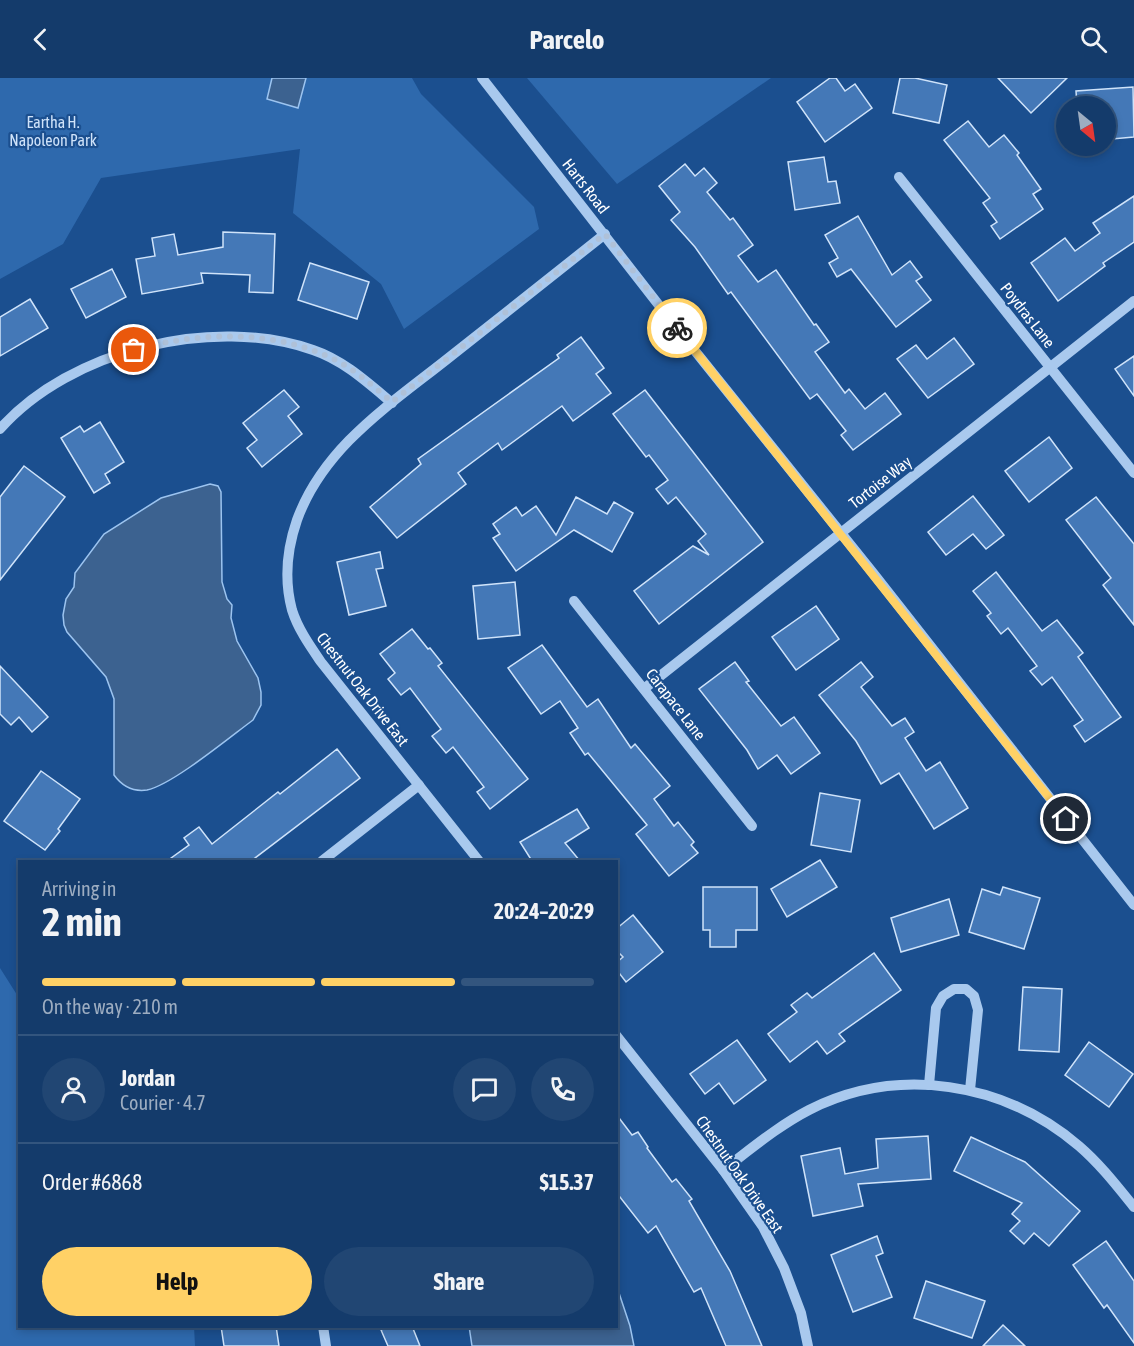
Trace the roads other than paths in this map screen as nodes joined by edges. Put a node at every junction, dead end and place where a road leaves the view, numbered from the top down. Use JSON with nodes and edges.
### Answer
{"nodes":[{"id":1,"x":482,"y":78,"type":"edge"},
{"id":2,"x":899,"y":177,"type":"dead end"},
{"id":3,"x":605,"y":234,"type":"junction"},
{"id":4,"x":1134,"y":301,"type":"edge"},
{"id":5,"x":1051,"y":368,"type":"junction"},
{"id":6,"x":392,"y":402,"type":"junction"},
{"id":7,"x":0,"y":429,"type":"edge"},
{"id":8,"x":1134,"y":473,"type":"edge"},
{"id":9,"x":840,"y":533,"type":"junction"},
{"id":10,"x":574,"y":601,"type":"dead end"},
{"id":11,"x":645,"y":688,"type":"junction"},
{"id":12,"x":419,"y":785,"type":"junction"},
{"id":13,"x":752,"y":826,"type":"dead end"},
{"id":14,"x":323,"y":860,"type":"edge"},
{"id":15,"x":478,"y":860,"type":"edge"},
{"id":16,"x":1134,"y":905,"type":"edge"},
{"id":17,"x":618,"y":1038,"type":"edge"},
{"id":18,"x":929,"y":1085,"type":"junction"},
{"id":19,"x":970,"y":1090,"type":"junction"},
{"id":20,"x":723,"y":1170,"type":"junction"},
{"id":21,"x":1134,"y":1208,"type":"edge"},
{"id":22,"x":323,"y":1328,"type":"edge"},
{"id":23,"x":326,"y":1346,"type":"edge"},
{"id":24,"x":808,"y":1346,"type":"edge"}],
"edges":[{"from":1,"to":3,"type":"street","name":"Harts Road"},
{"from":2,"to":5,"type":"street","name":"Poydras Lane"},
{"from":3,"to":6,"type":"street","name":"Chestnut Oak Drive East"},
{"from":3,"to":9,"type":"street","name":"Harts Road"},
{"from":4,"to":5,"type":"street","name":"Tortoise Way"},
{"from":5,"to":8,"type":"street","name":"Poydras Lane"},
{"from":5,"to":9,"type":"street","name":"Tortoise Way"},
{"from":6,"to":7,"type":"street"},
{"from":6,"to":12,"type":"street","name":"Chestnut Oak Drive East"},
{"from":9,"to":11,"type":"street","name":"Tortoise Way"},
{"from":9,"to":16,"type":"street","name":"Harts Road"},
{"from":10,"to":11,"type":"street","name":"Carapace Lane"},
{"from":11,"to":13,"type":"street","name":"Carapace Lane"},
{"from":12,"to":14,"type":"street"},
{"from":12,"to":15,"type":"street","name":"Chestnut Oak Drive East"},
{"from":17,"to":20,"type":"street","name":"Chestnut Oak Drive East"},
{"from":18,"to":19,"type":"street"},
{"from":18,"to":19,"type":"street"},
{"from":18,"to":20,"type":"street"},
{"from":19,"to":21,"type":"street"},
{"from":20,"to":24,"type":"street","name":"Chestnut Oak Drive East"},
{"from":22,"to":23,"type":"street"}]}
